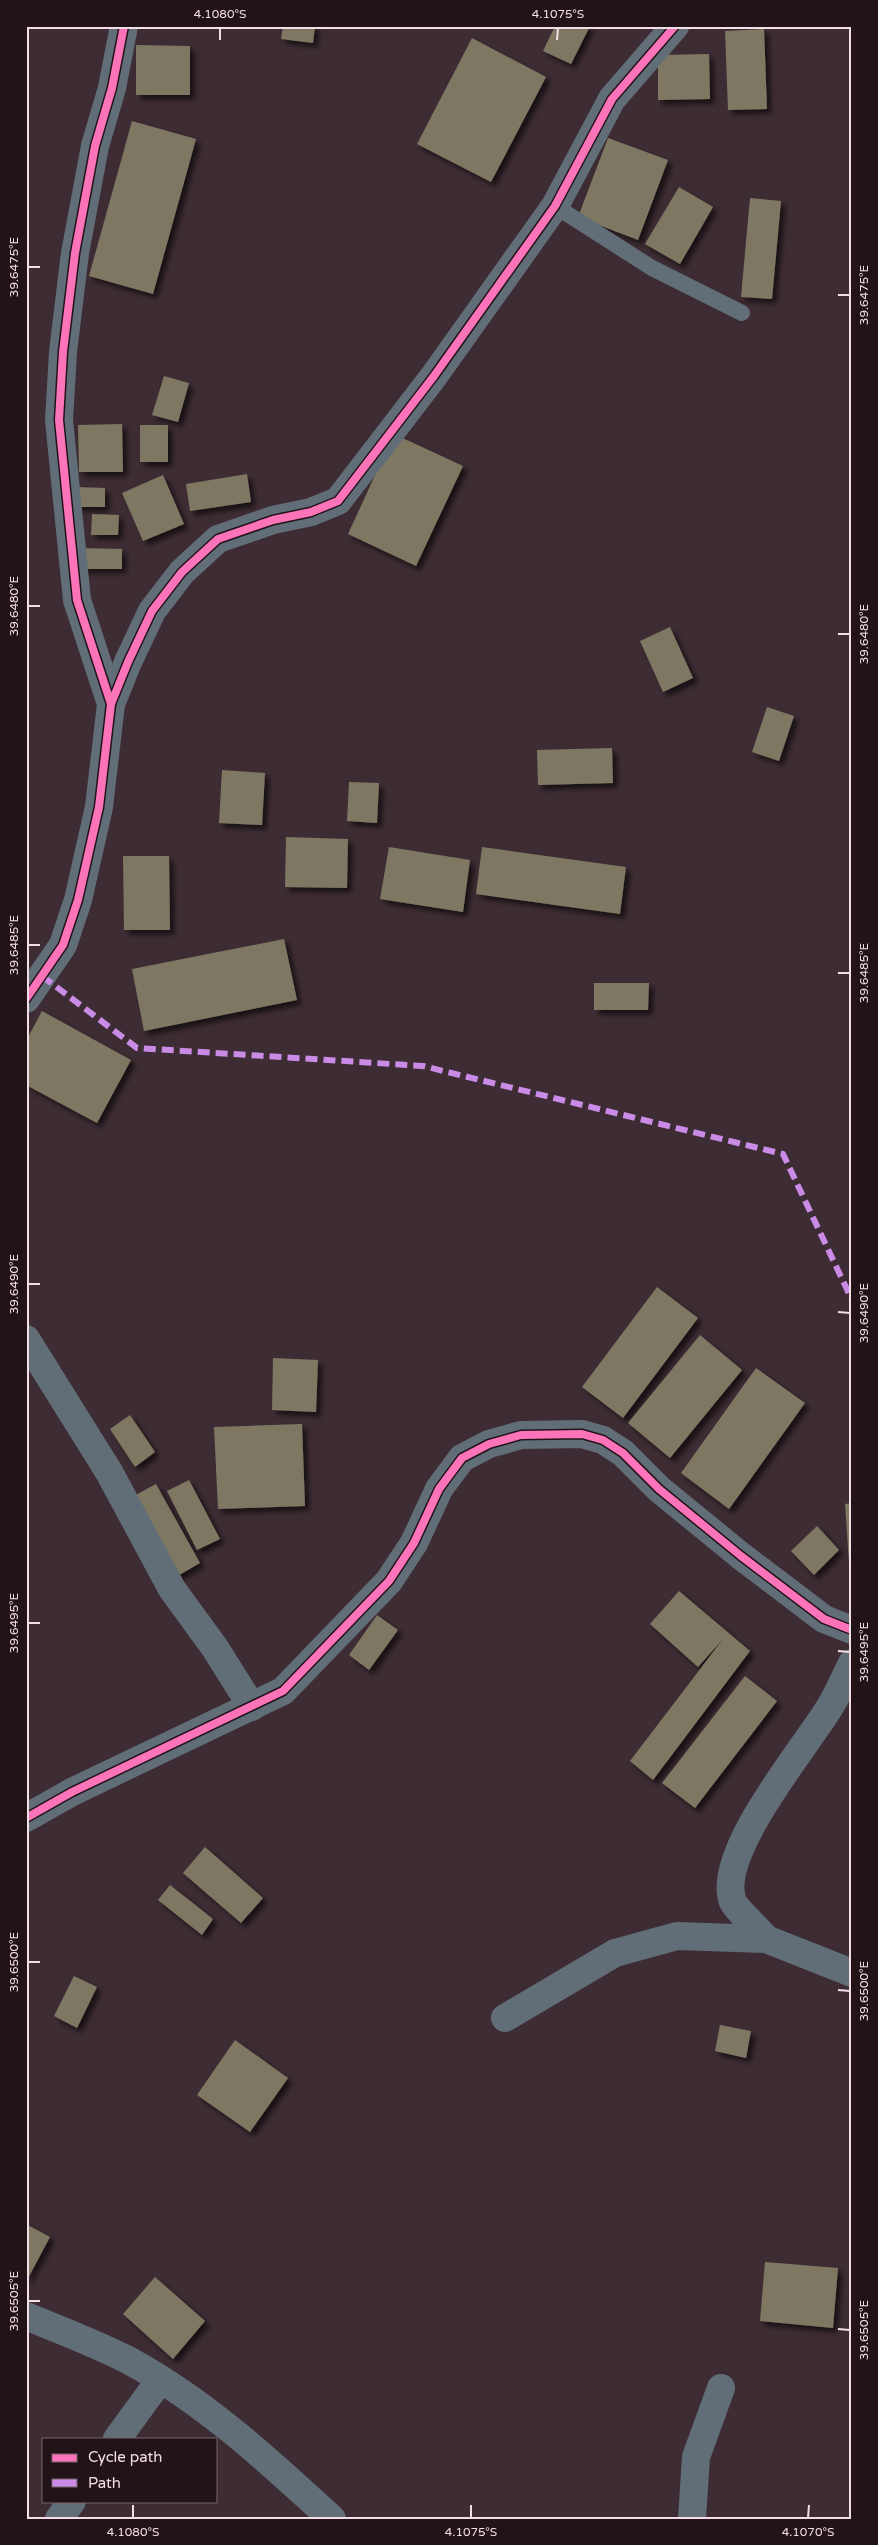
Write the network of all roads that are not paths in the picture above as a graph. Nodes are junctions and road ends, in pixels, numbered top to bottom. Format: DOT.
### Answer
graph roads {
  1 [pos="124,26"];
  2 [pos="675,26"];
  3 [pos="555,206"];
  4 [pos="742,313"];
  5 [pos="111,704"];
  6 [pos="26,999"];
  7 [pos="26,1338"];
  8 [pos="852,1630"];
  9 [pos="852,1663"];
  10 [pos="252,1707"];
  11 [pos="26,1818"];
  12 [pos="766,1939"];
  13 [pos="852,1973"];
  14 [pos="505,2018"];
  15 [pos="26,2316"];
  16 [pos="160,2380"];
  17 [pos="721,2388"];
  18 [pos="118,2438"];
  19 [pos="71,2502"];
  20 [pos="59,2519"];
  21 [pos="332,2519"];
  22 [pos="692,2519"];
  1 -- 5 [label="street"];
  2 -- 3 [label="street"];
  3 -- 4 [label="lane"];
  3 -- 5 [label="street"];
  5 -- 6 [label="street"];
  7 -- 10 [label="street"];
  8 -- 10 [label="street"];
  9 -- 12 [label="street"];
  10 -- 11 [label="street"];
  12 -- 13 [label="street"];
  12 -- 14 [label="street"];
  15 -- 16 [label="street"];
  16 -- 18 [label="street"];
  16 -- 21 [label="street"];
  17 -- 22 [label="street"];
  19 -- 20 [label="street"];
}
